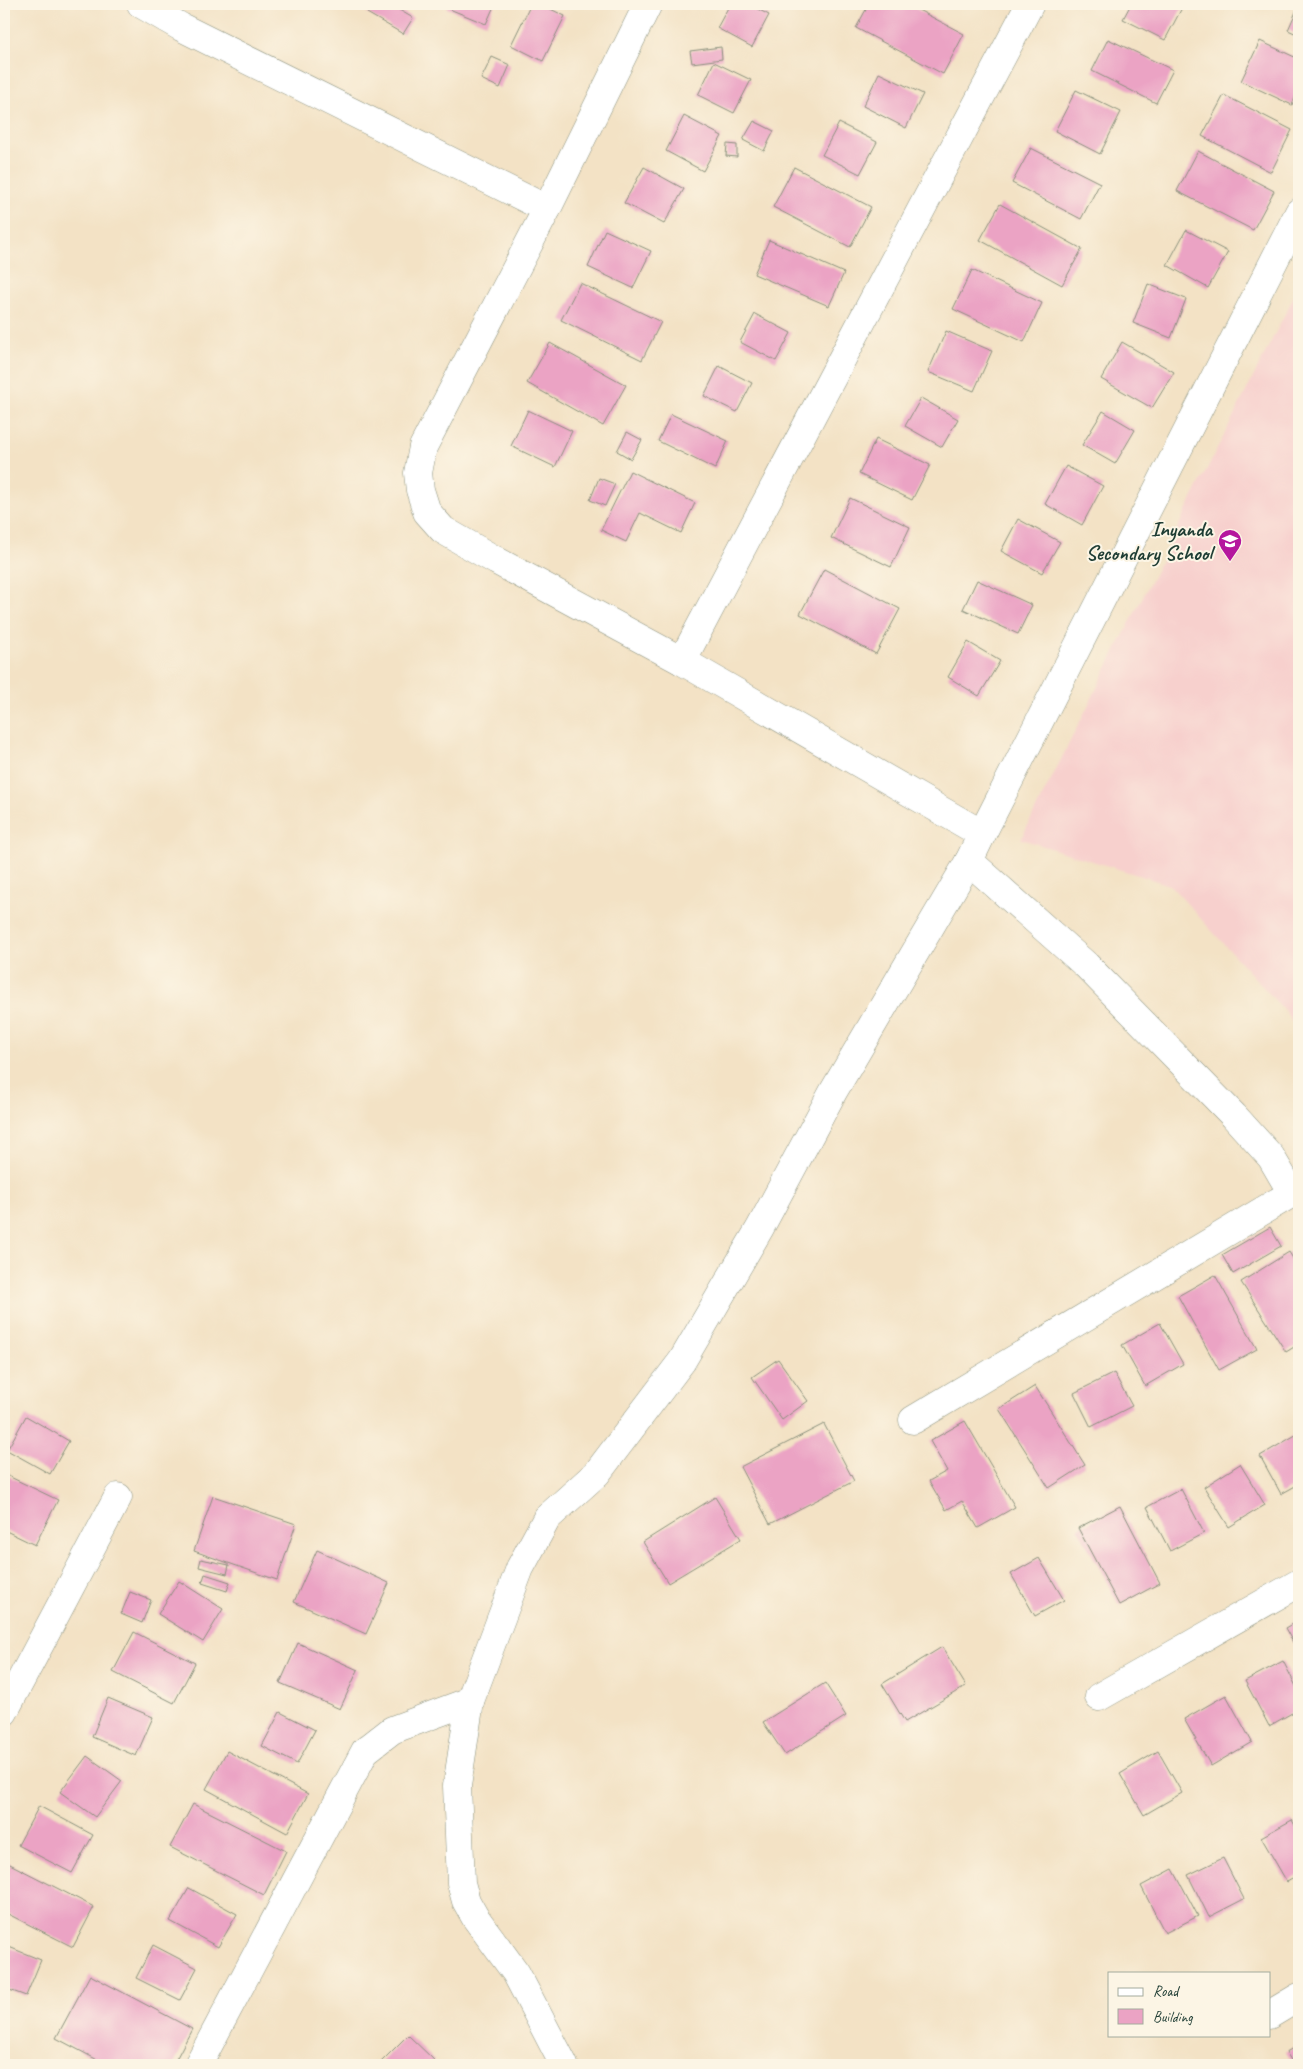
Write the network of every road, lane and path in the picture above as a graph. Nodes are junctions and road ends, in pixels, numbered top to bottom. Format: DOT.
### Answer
graph roads {
  1 [pos="141,4"];
  2 [pos="648,4"];
  3 [pos="1030,4"];
  4 [pos="547,209"];
  5 [pos="1299,212"];
  6 [pos="682,661"];
  7 [pos="982,834"];
  8 [pos="969,861"];
  9 [pos="1296,1191"];
  10 [pos="912,1420"];
  11 [pos="118,1497"];
  12 [pos="1299,1583"];
  13 [pos="1099,1697"];
  14 [pos="470,1701"];
  15 [pos="4,1712"];
  16 [pos="1299,1997"];
  17 [pos="1270,2014"];
  18 [pos="198,2065"];
  19 [pos="564,2065"];
  1 -- 4 [label="street"];
  2 -- 4 [label="street"];
  3 -- 6 [label="street"];
  4 -- 6 [label="street"];
  5 -- 7 [label="street"];
  6 -- 7 [label="street"];
  7 -- 8 [label="street"];
  8 -- 9 [label="street"];
  8 -- 14 [label="street"];
  9 -- 10 [label="street"];
  11 -- 15 [label="street"];
  12 -- 13 [label="street"];
  14 -- 18 [label="street"];
  14 -- 19 [label="street"];
  16 -- 17 [label="street"];
}
